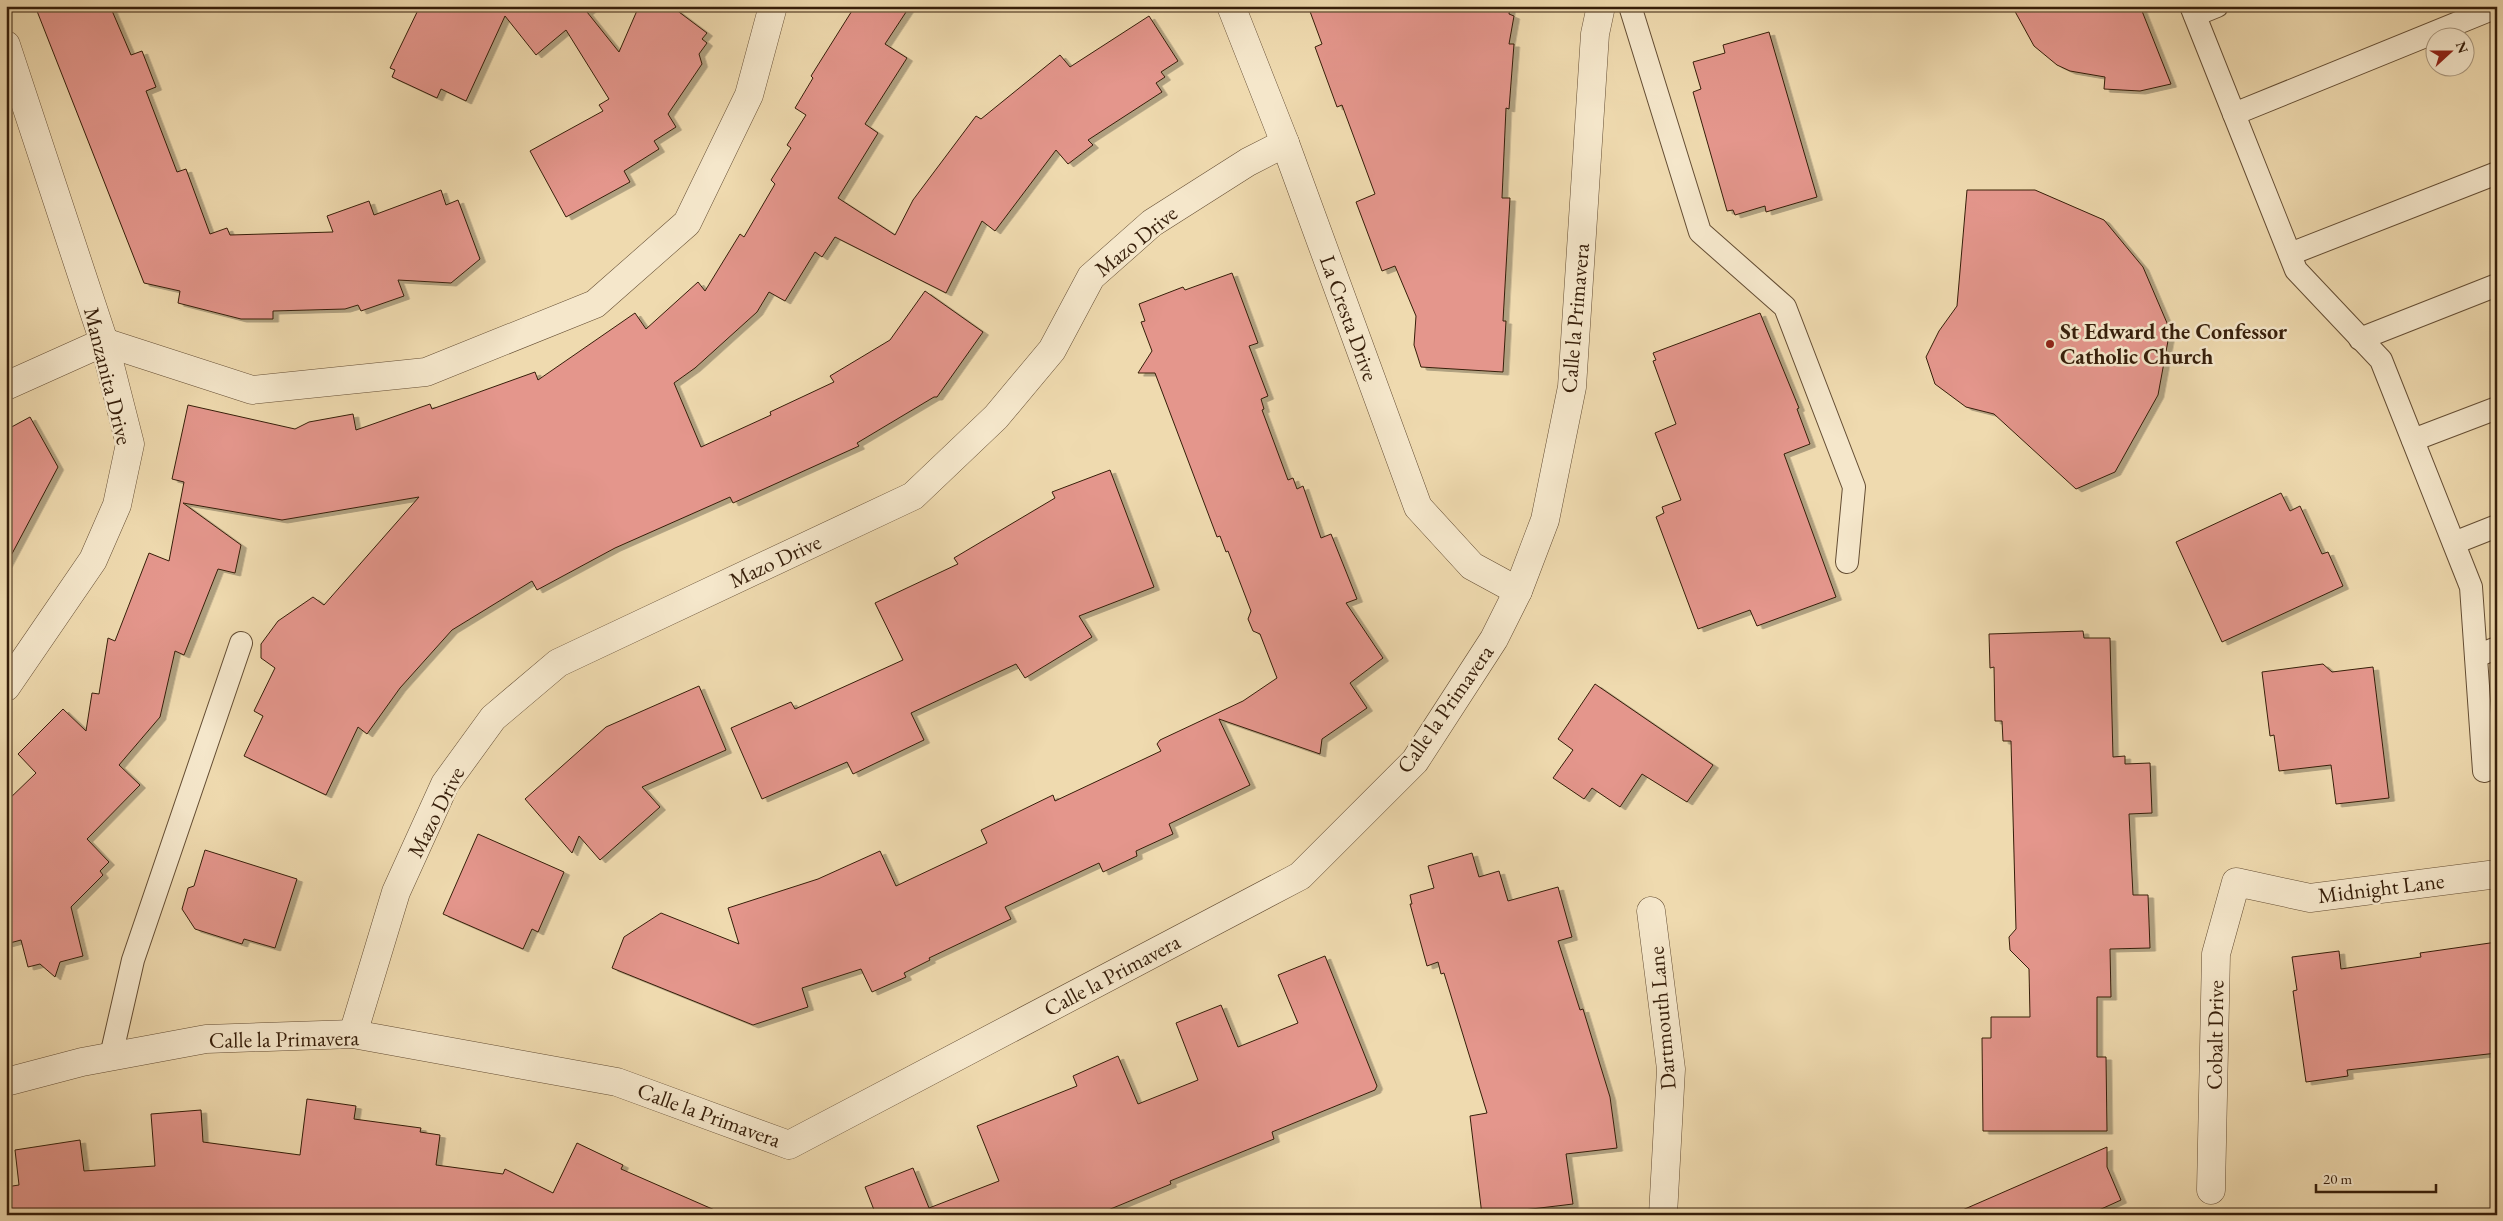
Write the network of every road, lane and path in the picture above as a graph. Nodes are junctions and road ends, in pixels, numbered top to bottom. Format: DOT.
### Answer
graph roads {
  1 [pos="773,6"];
  2 [pos="1231,6"];
  3 [pos="1601,6"];
  4 [pos="1630,6"];
  5 [pos="2216,6"];
  6 [pos="2497,7"];
  7 [pos="2193,11"];
  8 [pos="6,45"];
  9 [pos="2234,114"];
  10 [pos="1285,143"];
  11 [pos="2497,172"];
  12 [pos="2290,254"];
  13 [pos="2497,285"];
  14 [pos="2360,339"];
  15 [pos="104,342"];
  16 [pos="6,386"];
  17 [pos="2497,408"];
  18 [pos="2413,440"];
  19 [pos="2497,526"];
  20 [pos="2454,543"];
  21 [pos="1847,562"];
  22 [pos="1518,591"];
  23 [pos="241,643"];
  24 [pos="2497,648"];
  25 [pos="2476,656"];
  26 [pos="6,687"];
  27 [pos="2497,766"];
  28 [pos="2497,874"];
  29 [pos="2236,882"];
  30 [pos="1651,911"];
  31 [pos="353,1034"];
  32 [pos="111,1056"];
  33 [pos="6,1082"];
  34 [pos="2211,1190"];
  35 [pos="1663,1215"];
  1 -- 15 [label="street"];
  2 -- 10 [label="street, La Cresta Drive"];
  3 -- 22 [label="street, Calle la Primavera"];
  4 -- 21 [label="lane"];
  5 -- 7 [label="lane"];
  6 -- 9 [label="lane"];
  7 -- 9 [label="lane"];
  8 -- 15 [label="street, Manzanita Drive"];
  9 -- 12 [label="lane"];
  10 -- 22 [label="street, La Cresta Drive"];
  10 -- 31 [label="street, Mazo Drive"];
  11 -- 12 [label="lane"];
  12 -- 14 [label="lane"];
  13 -- 14 [label="lane"];
  14 -- 18 [label="lane"];
  15 -- 16 [label="street"];
  15 -- 26 [label="street, Manzanita Drive"];
  17 -- 18 [label="lane"];
  18 -- 20 [label="lane"];
  19 -- 20 [label="lane"];
  20 -- 25 [label="lane"];
  22 -- 31 [label="street, Calle la Primavera"];
  23 -- 32 [label="lane"];
  24 -- 25 [label="lane"];
  25 -- 27 [label="lane"];
  28 -- 29 [label="street, Midnight Lane"];
  29 -- 34 [label="street, Cobalt Drive"];
  30 -- 35 [label="street, Dartmouth Lane"];
  31 -- 32 [label="street, Calle la Primavera"];
  32 -- 33 [label="street, Calle la Primavera"];
}
